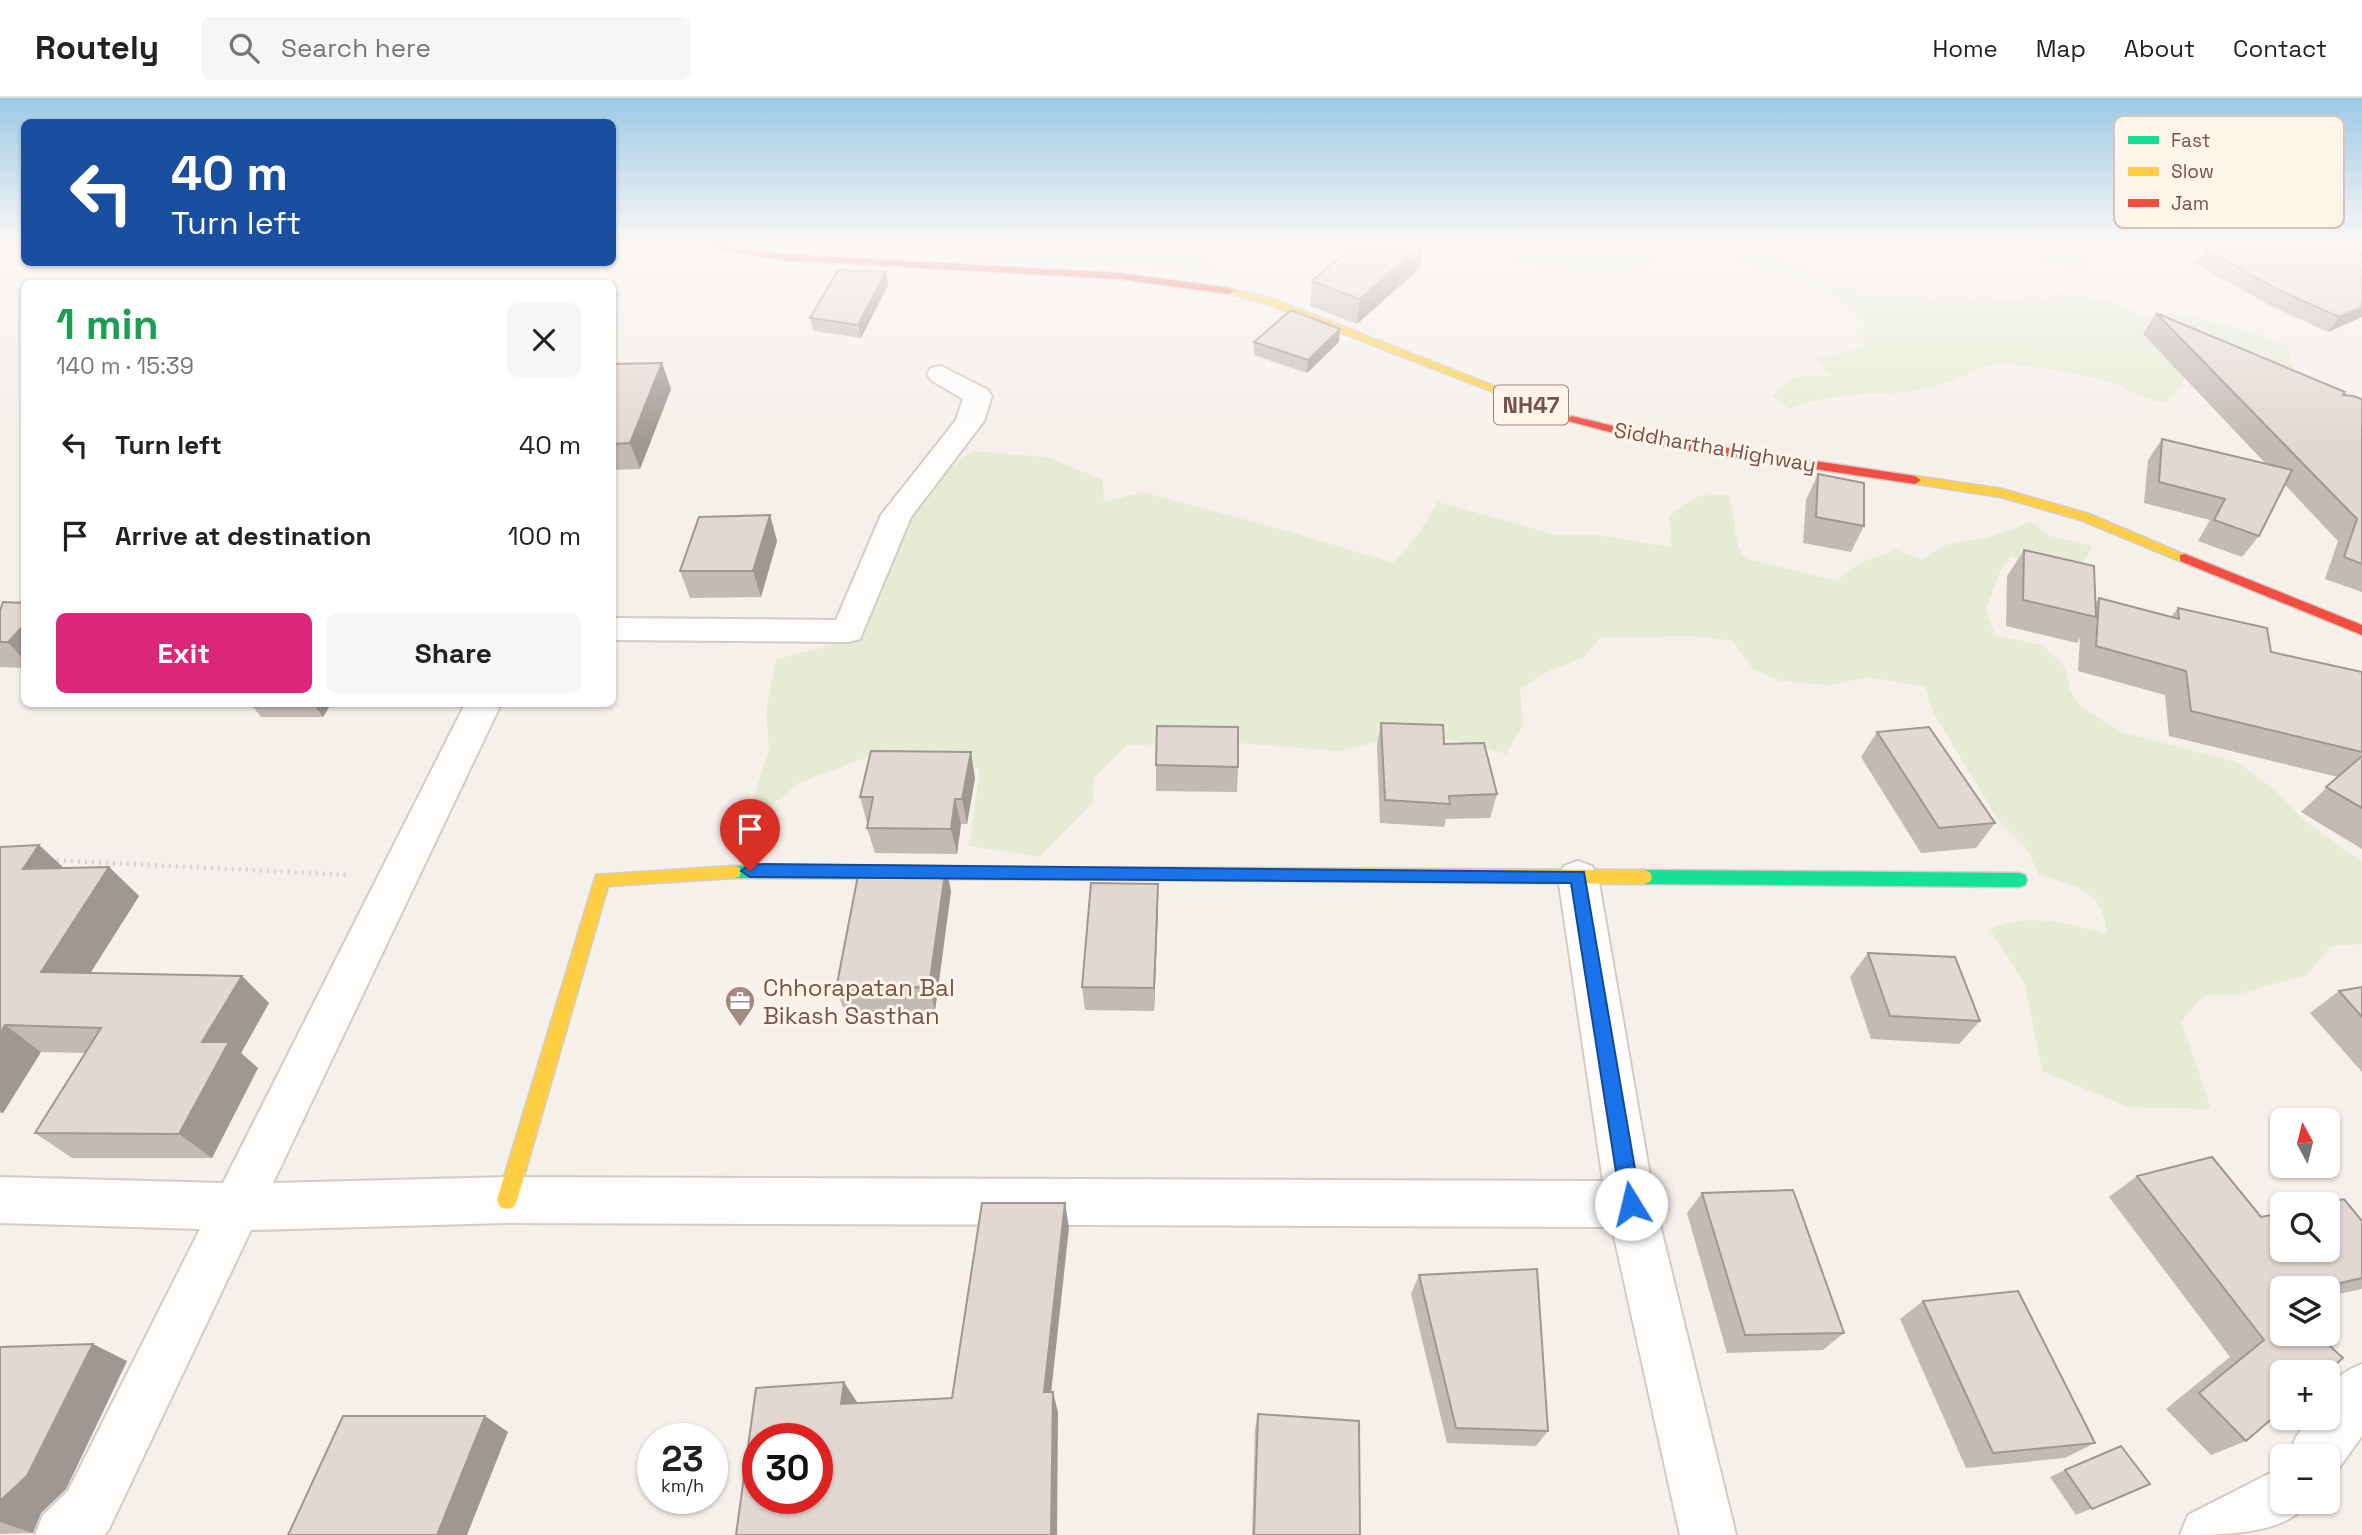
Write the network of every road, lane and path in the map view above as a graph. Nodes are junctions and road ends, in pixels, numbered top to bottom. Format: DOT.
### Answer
graph roads {
  1 [pos="1292,310"];
  2 [pos="941,374"];
  3 [pos="616,629"];
  4 [pos="2362,630"];
  5 [pos="482,707"];
  6 [pos="45,860"];
  7 [pos="1578,877"];
  8 [pos="398,878"];
  9 [pos="2020,880"];
  10 [pos="0,1200"];
  11 [pos="507,1200"];
  12 [pos="1631,1204"];
  13 [pos="239,1207"];
  14 [pos="2362,1390"];
  15 [pos="2324,1444"];
  16 [pos="2270,1501"];
  17 [pos="63,1535"];
  18 [pos="1708,1535"];
  19 [pos="2208,1535"];
  1 -- 4 [label="main road, Siddhartha Highway / NH47"];
  2 -- 3 [label="street"];
  5 -- 8 [label="street"];
  6 -- 8 [label="path"];
  7 -- 9 [label="main road"];
  7 -- 11 [label="main road"];
  7 -- 12 [label="street"];
  8 -- 13 [label="street"];
  10 -- 13 [label="street"];
  11 -- 12 [label="street"];
  11 -- 13 [label="street"];
  12 -- 18 [label="street"];
  13 -- 17 [label="street"];
  14 -- 15 [label="street"];
  16 -- 19 [label="street"];
}
